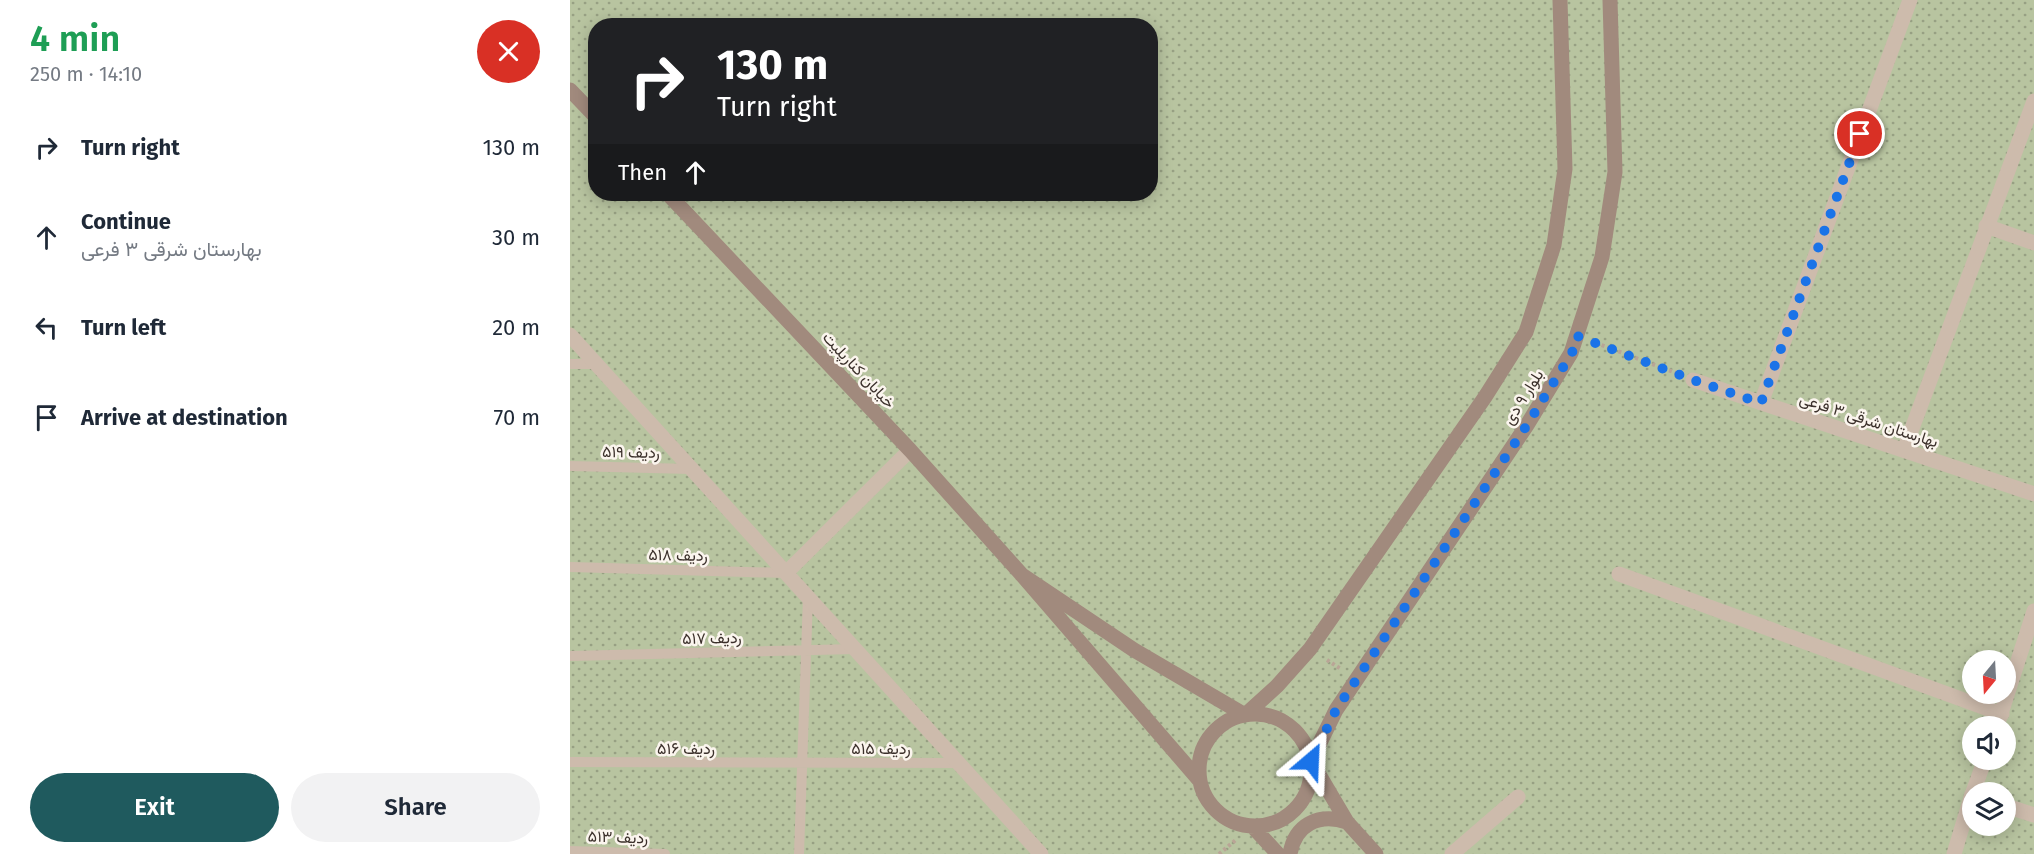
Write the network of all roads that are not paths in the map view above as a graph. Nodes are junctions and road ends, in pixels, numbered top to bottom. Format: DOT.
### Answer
graph roads {
  1 [pos="1560,0"];
  2 [pos="1610,0"];
  3 [pos="1910,0"];
  4 [pos="570,90"];
  5 [pos="2034,101"];
  6 [pos="588,109"];
  7 [pos="675,201"];
  8 [pos="1986,226"];
  9 [pos="2034,243"];
  10 [pos="570,335"];
  11 [pos="570,363"];
  12 [pos="597,364"];
  13 [pos="1693,380"];
  14 [pos="1761,403"];
  15 [pos="910,450"];
  16 [pos="1904,450"];
  17 [pos="570,466"];
  18 [pos="691,469"];
  19 [pos="2034,494"];
  20 [pos="570,567"];
  21 [pos="786,573"];
  22 [pos="1619,574"];
  23 [pos="1022,575"];
  24 [pos="808,597"];
  25 [pos="2034,611"];
  26 [pos="855,649"];
  27 [pos="806,650"];
  28 [pos="2027,654"];
  29 [pos="570,656"];
  30 [pos="1245,715"];
  31 [pos="1989,716"];
  32 [pos="2001,716"];
  33 [pos="1311,761"];
  34 [pos="570,762"];
  35 [pos="802,763"];
  36 [pos="959,763"];
  37 [pos="1200,781"];
  38 [pos="1518,797"];
  39 [pos="2016,809"];
  40 [pos="2034,815"];
  41 [pos="1347,822"];
  42 [pos="1253,827"];
  43 [pos="1962,829"];
  44 [pos="570,850"];
  45 [pos="665,854"];
  46 [pos="799,854"];
  47 [pos="1041,854"];
  48 [pos="1278,854"];
  49 [pos="1290,854"];
  50 [pos="1376,854"];
  51 [pos="1452,854"];
  52 [pos="1954,854"];
  1 -- 30 [label="main road, بلوار ۹ دی"];
  2 -- 33 [label="main road, بلوار ۹ دی"];
  3 -- 14 [label="street"];
  4 -- 6 [label="main road"];
  5 -- 8 [label="street"];
  7 -- 15 [label="main road, خیابان کنارپلیت"];
  8 -- 9 [label="street"];
  8 -- 16 [label="street"];
  10 -- 12 [label="street"];
  11 -- 12 [label="lane"];
  12 -- 18 [label="street"];
  13 -- 14 [label="street, بهارستان شرقی ۳ فرعی"];
  14 -- 16 [label="street, بهارستان شرقی ۳ فرعی"];
  15 -- 21 [label="street"];
  15 -- 23 [label="main road, خیابان کنارپلیت"];
  16 -- 19 [label="street, بهارستان شرقی ۳ فرعی"];
  17 -- 18 [label="lane, ردیف ۵۱۹"];
  18 -- 21 [label="street"];
  20 -- 21 [label="lane, ردیف ۵۱۸"];
  21 -- 24 [label="street"];
  22 -- 31 [label="street"];
  23 -- 30 [label="main road, خیابان کنارپلیت"];
  23 -- 37 [label="main road, خیابان کنارپلیت"];
  24 -- 26 [label="street"];
  24 -- 27 [label="lane"];
  25 -- 28 [label="street"];
  26 -- 27 [label="lane, ردیف ۵۱۷"];
  26 -- 36 [label="street"];
  27 -- 29 [label="lane, ردیف ۵۱۷"];
  27 -- 35 [label="lane"];
  28 -- 32 [label="street"];
  30 -- 33 [label="main road"];
  30 -- 37 [label="main road"];
  33 -- 41 [label="main road"];
  33 -- 42 [label="main road"];
  34 -- 35 [label="lane, ردیف ۵۱۶"];
  35 -- 36 [label="lane, ردیف ۵۱۵"];
  35 -- 46 [label="lane"];
  36 -- 47 [label="street"];
  37 -- 42 [label="main road"];
  38 -- 51 [label="street"];
  39 -- 40 [label="street"];
  41 -- 49 [label="main road"];
  41 -- 50 [label="main road"];
  42 -- 48 [label="main road"];
  43 -- 52 [label="street"];
  44 -- 45 [label="lane, ردیف ۵۱۳"];
}
